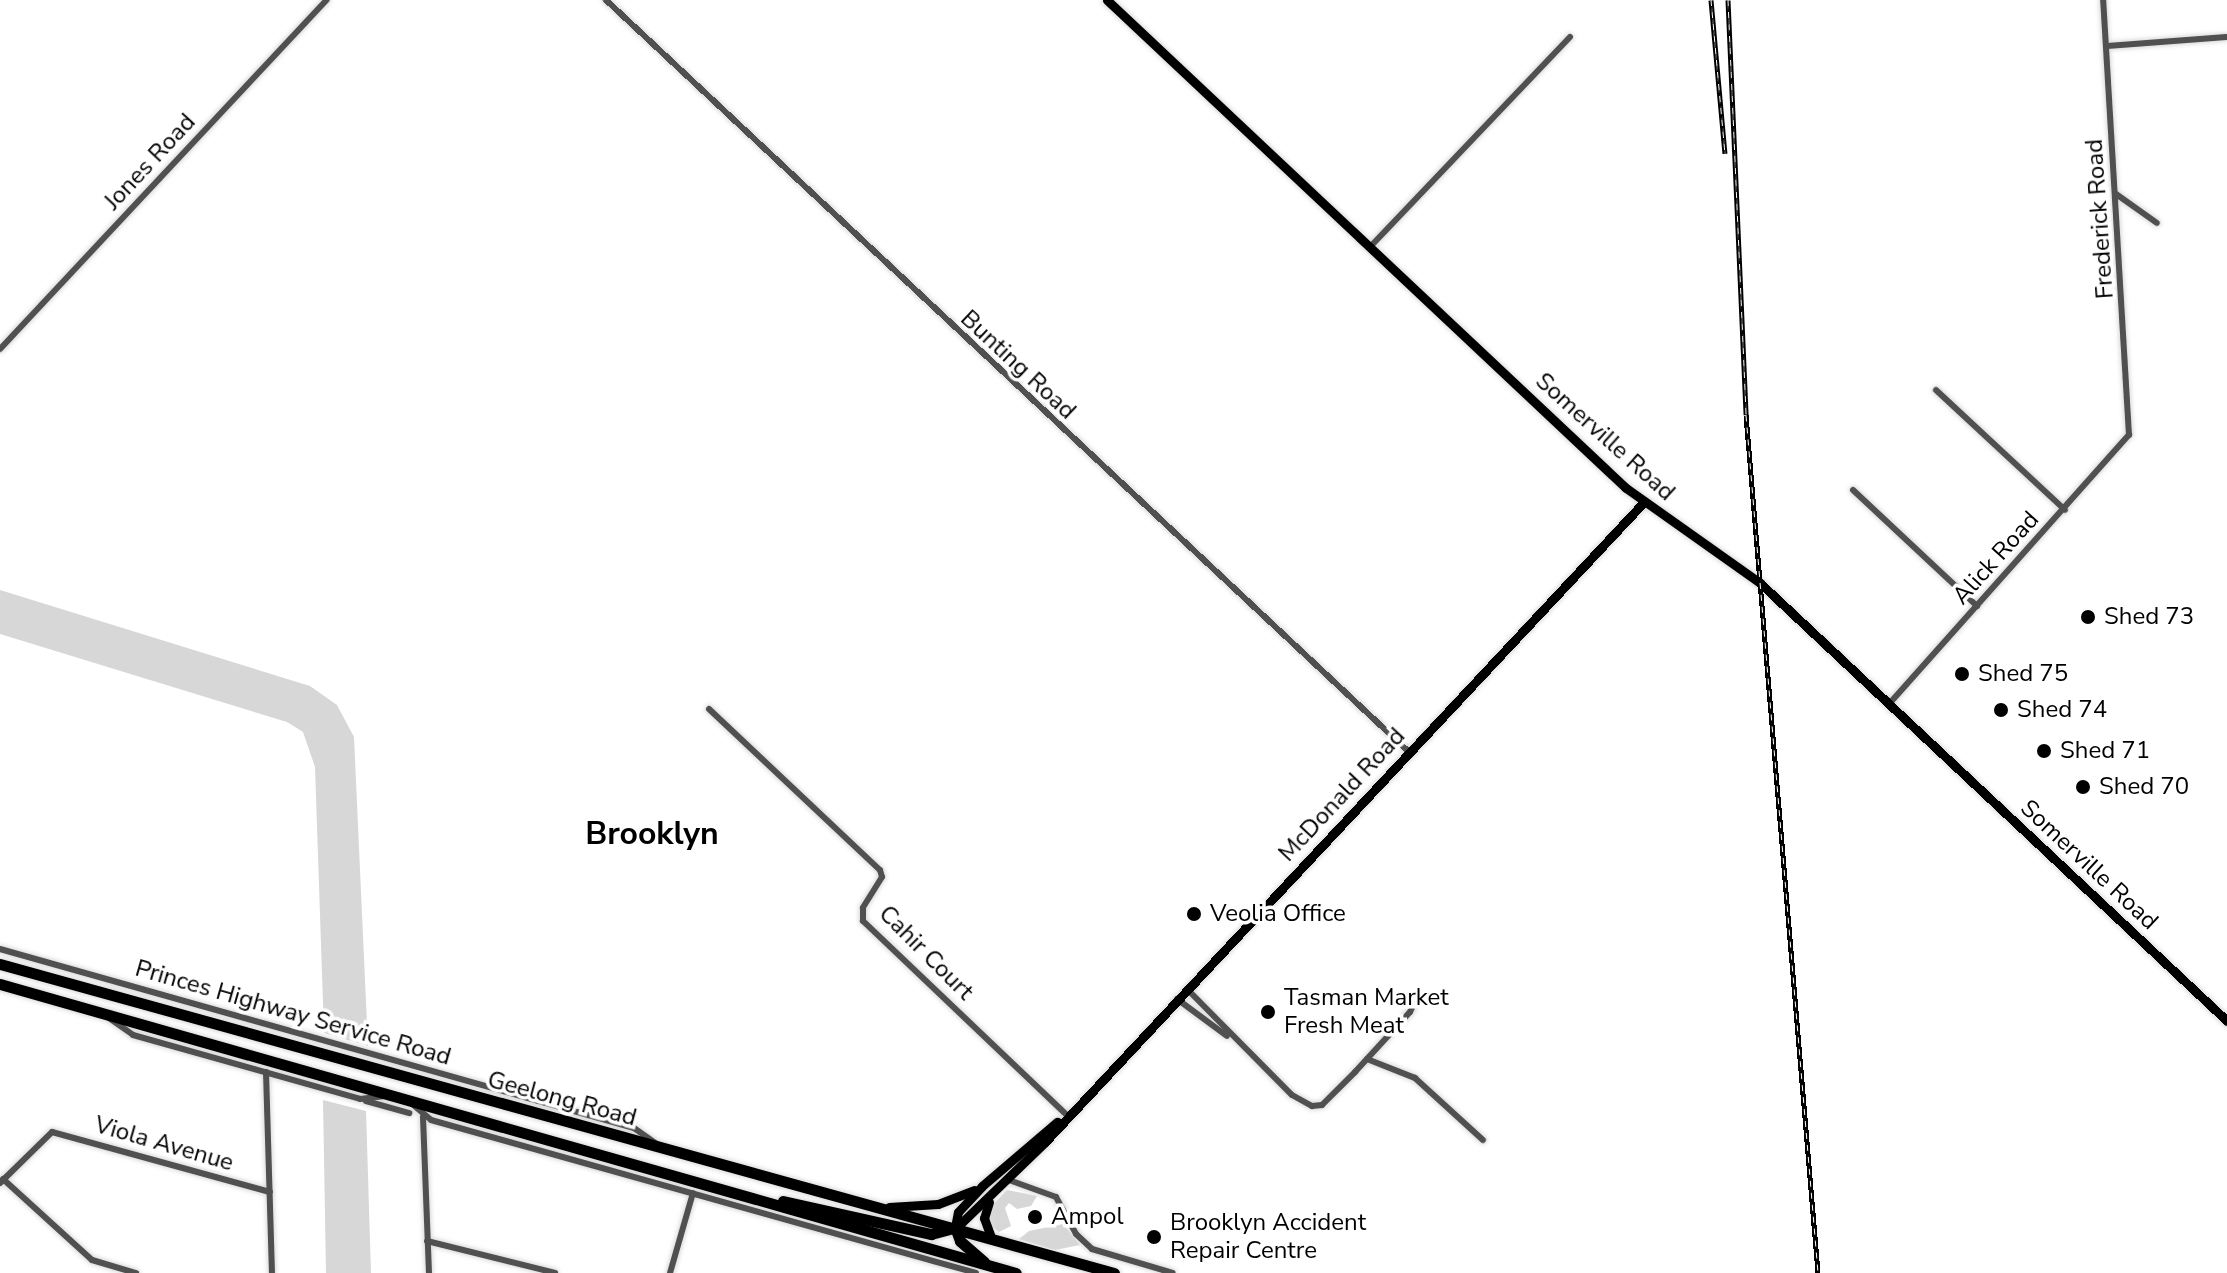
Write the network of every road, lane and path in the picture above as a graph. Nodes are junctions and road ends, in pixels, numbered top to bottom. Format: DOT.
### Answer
graph roads {
  1 [pos="327,0"];
  2 [pos="606,0"];
  3 [pos="1107,0"];
  4 [pos="2103,0"];
  5 [pos="1570,37"];
  6 [pos="2227,37"];
  7 [pos="2107,46"];
  8 [pos="2116,194"];
  9 [pos="2157,223"];
  10 [pos="1370,247"];
  11 [pos="0,349"];
  12 [pos="1936,390"];
  13 [pos="2129,435"];
  14 [pos="1853,490"];
  15 [pos="1643,503"];
  16 [pos="2065,510"];
  17 [pos="1977,606"];
  18 [pos="1889,704"];
  19 [pos="709,709"];
  20 [pos="1410,753"];
  21 [pos="0,949"];
  22 [pos="0,964"];
  23 [pos="0,984"];
  24 [pos="1187,989"];
  25 [pos="1418,994"];
  26 [pos="1177,999"];
  27 [pos="98,1009"];
  28 [pos="2227,1021"];
  29 [pos="1234,1040"];
  30 [pos="1367,1059"];
  31 [pos="266,1072"];
  32 [pos="400,1095"];
  33 [pos="360,1099"];
  34 [pos="409,1113"];
  35 [pos="1068,1114"];
  36 [pos="423,1117"];
  37 [pos="1483,1140"];
  38 [pos="583,1148"];
  39 [pos="663,1150"];
  40 [pos="556,1154"];
  41 [pos="692,1158"];
  42 [pos="999,1170"];
  43 [pos="688,1177"];
  44 [pos="1009,1180"];
  45 [pos="2,1181"];
  46 [pos="982,1186"];
  47 [pos="270,1192"];
  48 [pos="693,1193"];
  49 [pos="990,1198"];
  50 [pos="771,1202"];
  51 [pos="889,1207"];
  52 [pos="956,1228"];
  53 [pos="991,1237"];
  54 [pos="427,1241"];
  55 [pos="988,1265"];
  56 [pos="957,1270"];
  57 [pos="136,1273"];
  58 [pos="272,1273"];
  59 [pos="429,1273"];
  60 [pos="555,1273"];
  61 [pos="670,1273"];
  62 [pos="976,1273"];
  63 [pos="1016,1273"];
  64 [pos="1114,1273"];
  65 [pos="1173,1273"];
  1 -- 11 [label="street, Jones Road"];
  2 -- 20 [label="street, Bunting Road"];
  3 -- 10 [label="main road, Somerville Road"];
  4 -- 7 [label="street, Frederick Road"];
  5 -- 10 [label="street"];
  6 -- 7 [label="street"];
  7 -- 8 [label="street, Frederick Road"];
  8 -- 9 [label="street"];
  8 -- 13 [label="street, Frederick Road"];
  10 -- 15 [label="main road, Somerville Road"];
  12 -- 16 [label="street"];
  13 -- 16 [label="street, Alick Road"];
  14 -- 17 [label="street"];
  15 -- 18 [label="main road, Somerville Road"];
  15 -- 20 [label="main road, McDonald Road"];
  16 -- 17 [label="street, Alick Road"];
  17 -- 18 [label="street, Alick Road"];
  18 -- 28 [label="main road, Somerville Road"];
  19 -- 35 [label="street, Cahir Court"];
  20 -- 24 [label="main road, McDonald Road"];
  21 -- 39 [label="street, Princes Highway Service Road"];
  22 -- 39 [label="highway, Geelong Road"];
  23 -- 27 [label="highway, Geelong Road"];
  24 -- 26 [label="main road, McDonald Road"];
  24 -- 29 [label="street"];
  25 -- 30 [label="street"];
  26 -- 29 [label="street"];
  26 -- 35 [label="main road, McDonald Road"];
  27 -- 31 [label="street, Princes Highway Service Road"];
  27 -- 32 [label="highway, Geelong Road"];
  29 -- 30 [label="street"];
  30 -- 37 [label="street"];
  31 -- 33 [label="street, Princes Highway Service Road"];
  31 -- 47 [label="street"];
  32 -- 33 [label="street, Princes Highway Service Road"];
  32 -- 36 [label="street, Princes Highway Service Road"];
  32 -- 38 [label="highway, Geelong Road"];
  33 -- 34 [label="street, Princes Highway Service Road"];
  35 -- 42 [label="main road, McDonald Road"];
  35 -- 44 [label="main road, McDonald Road"];
  36 -- 40 [label="street, Princes Highway Service Road"];
  36 -- 54 [label="street"];
  38 -- 40 [label="street"];
  38 -- 43 [label="highway, Geelong Road"];
  39 -- 41 [label="highway, Geelong Road"];
  40 -- 48 [label="street, Princes Highway Service Road"];
  41 -- 43 [label="highway"];
  41 -- 51 [label="highway, Geelong Road"];
  42 -- 44 [label="main road"];
  42 -- 46 [label="main road, McDonald Road"];
  43 -- 50 [label="highway, Geelong Road"];
  44 -- 49 [label="main road, McDonald Road"];
  44 -- 65 [label="street"];
  45 -- 47 [label="street, Viola Avenue"];
  45 -- 57 [label="street"];
  46 -- 51 [label="main road"];
  46 -- 52 [label="main road, McDonald Road"];
  47 -- 58 [label="street"];
  48 -- 56 [label="street, Princes Highway Service Road"];
  48 -- 61 [label="street"];
  49 -- 52 [label="main road, McDonald Road"];
  49 -- 53 [label="main road"];
  50 -- 52 [label="highway"];
  50 -- 55 [label="highway, Geelong Road"];
  51 -- 52 [label="highway, Geelong Road"];
  52 -- 53 [label="highway, Geelong Road"];
  52 -- 55 [label="highway"];
  53 -- 64 [label="highway, Geelong Road"];
  54 -- 59 [label="street"];
  54 -- 60 [label="street"];
  55 -- 63 [label="highway, Geelong Road"];
  56 -- 62 [label="street, Princes Highway Service Road"];
}
